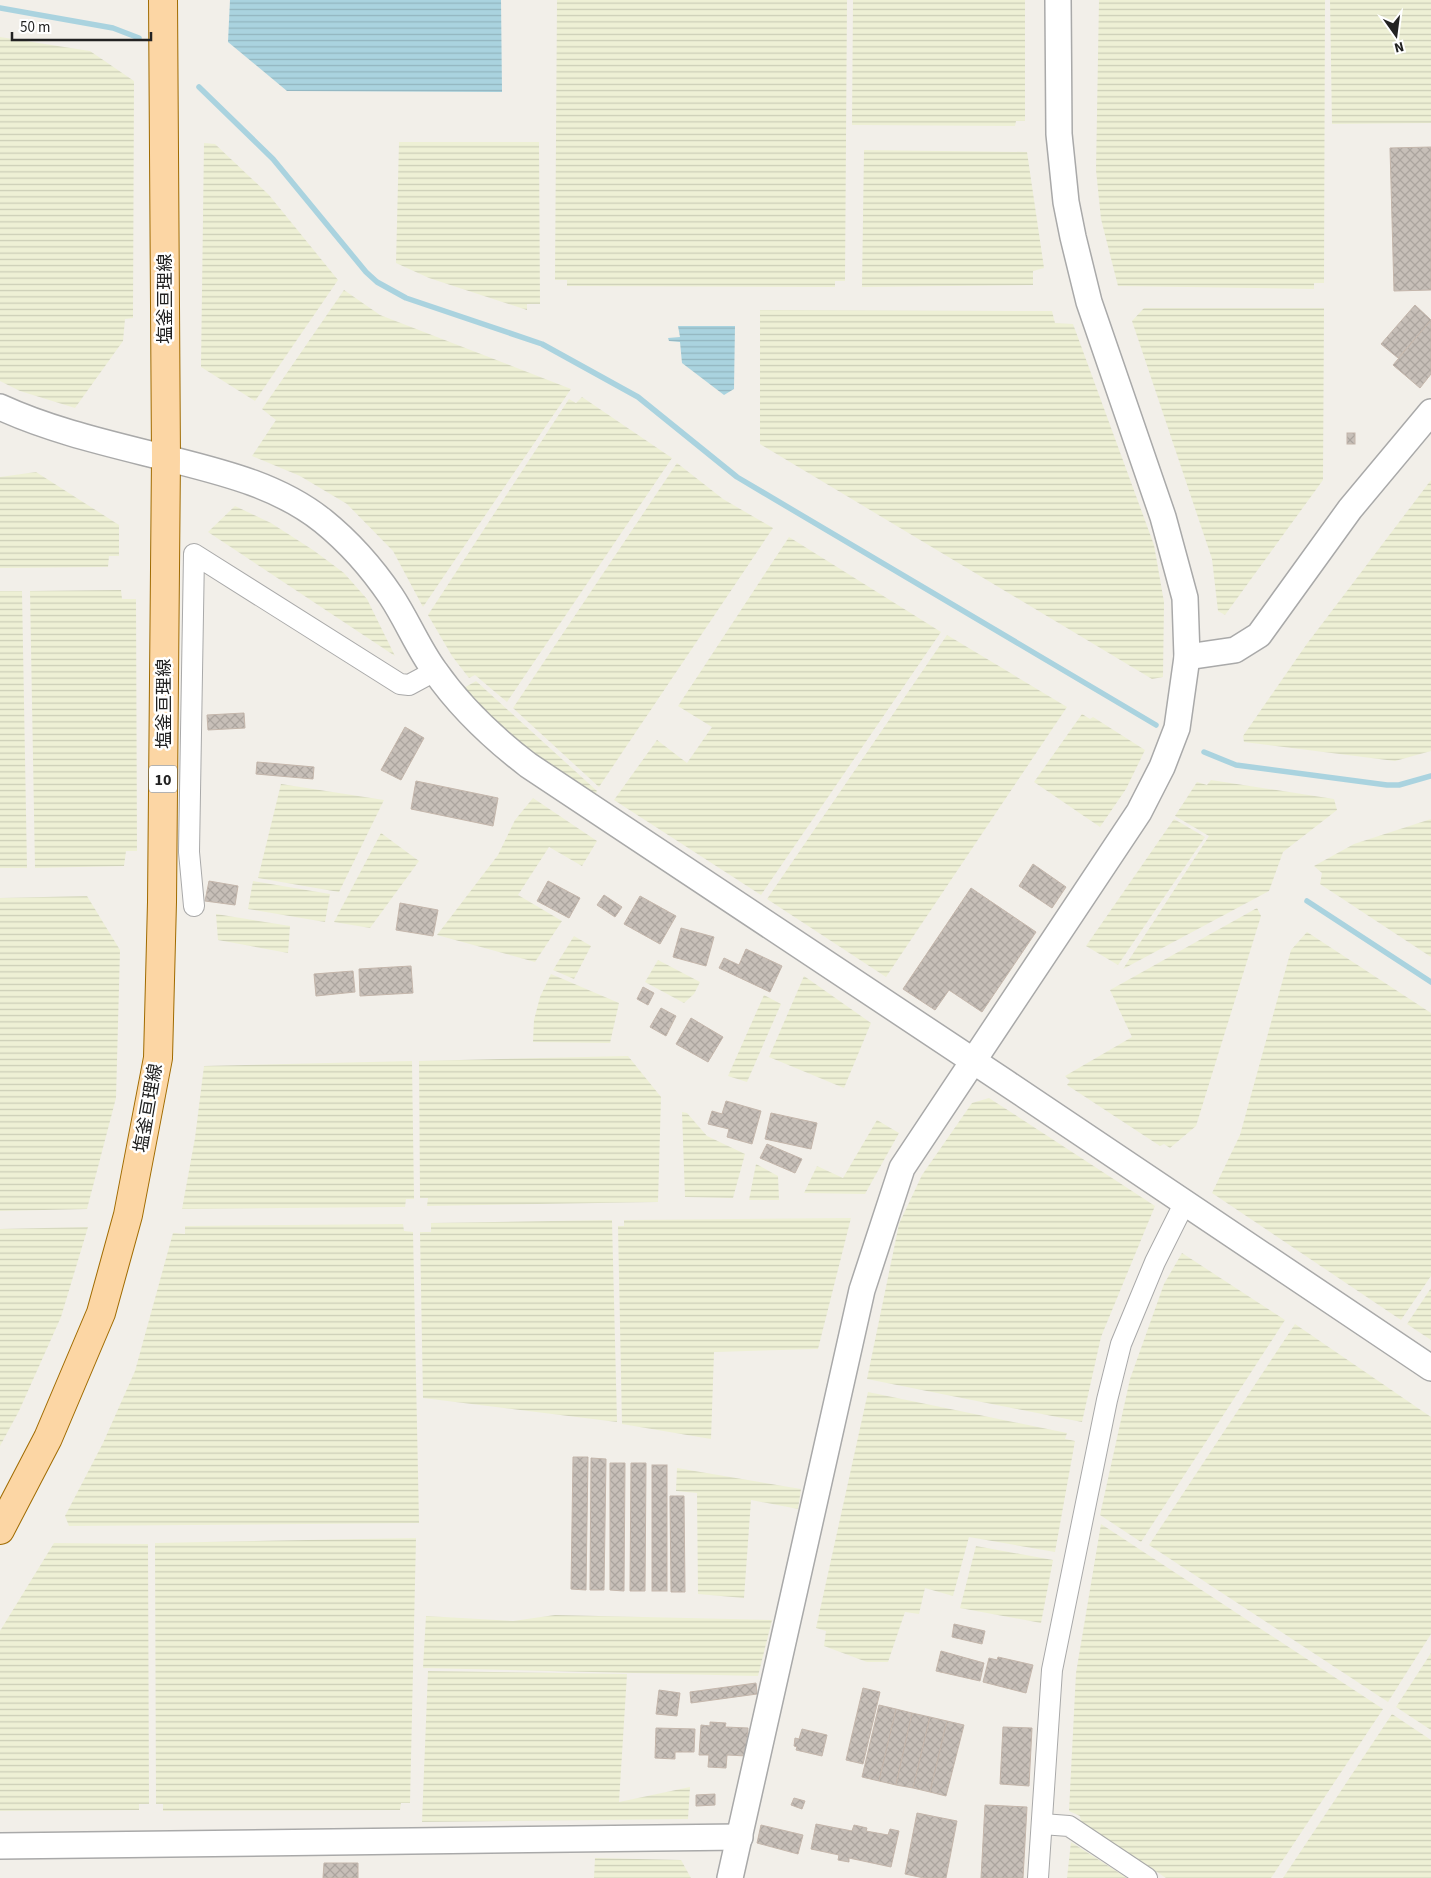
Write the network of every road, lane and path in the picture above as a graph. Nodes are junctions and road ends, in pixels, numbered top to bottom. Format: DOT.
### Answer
graph roads {
  1 [pos="163,0"];
  2 [pos="1058,0"];
  3 [pos="0,407"];
  4 [pos="1431,412"];
  5 [pos="166,458"];
  6 [pos="1187,656"];
  7 [pos="434,671"];
  8 [pos="194,906"];
  9 [pos="974,1061"];
  10 [pos="1185,1202"];
  11 [pos="1431,1368"];
  12 [pos="0,1530"];
  13 [pos="1042,1824"];
  14 [pos="740,1837"];
  15 [pos="0,1846"];
  16 [pos="730,1878"];
  17 [pos="1038,1878"];
  18 [pos="1147,1878"];
  1 -- 5 [label="main road, 塩釜亘理線 / 10"];
  2 -- 6 [label="street"];
  3 -- 5 [label="street"];
  4 -- 6 [label="street"];
  5 -- 7 [label="street"];
  5 -- 12 [label="main road, 塩釜亘理線 / 10"];
  6 -- 9 [label="street"];
  7 -- 8 [label="street"];
  7 -- 9 [label="street"];
  9 -- 10 [label="street"];
  9 -- 14 [label="street"];
  10 -- 11 [label="street"];
  10 -- 13 [label="street"];
  13 -- 17 [label="street"];
  13 -- 18 [label="street"];
  14 -- 15 [label="street"];
  14 -- 16 [label="street"];
}
